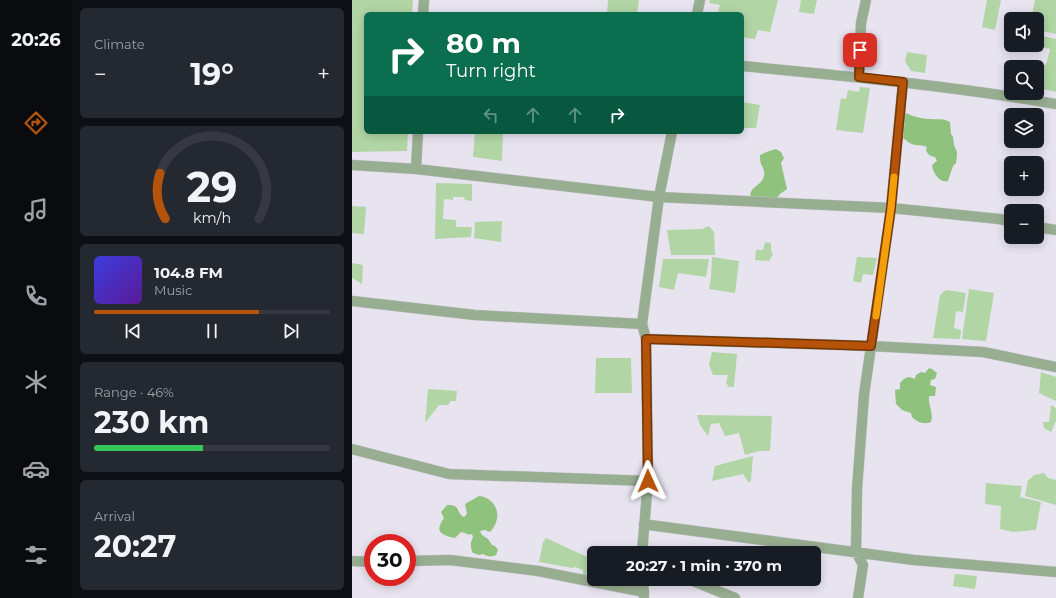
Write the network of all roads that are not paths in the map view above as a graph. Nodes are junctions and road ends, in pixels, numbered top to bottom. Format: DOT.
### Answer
graph roads {
  1 [pos="424,0"];
  2 [pos="700,0"];
  3 [pos="866,0"];
  4 [pos="423,12"];
  5 [pos="697,12"];
  6 [pos="744,66"];
  7 [pos="859,77"];
  8 [pos="903,82"];
  9 [pos="1056,104"];
  10 [pos="418,134"];
  11 [pos="672,134"];
  12 [pos="352,165"];
  13 [pos="416,168"];
  14 [pos="659,197"];
  15 [pos="891,208"];
  16 [pos="1004,220"];
  17 [pos="1044,228"];
  18 [pos="1056,230"];
  19 [pos="352,301"];
  20 [pos="642,324"];
  21 [pos="646,339"];
  22 [pos="871,346"];
  23 [pos="1056,367"];
  24 [pos="352,449"];
  25 [pos="648,481"];
  26 [pos="644,524"];
  27 [pos="642,546"];
  28 [pos="856,552"];
  29 [pos="352,561"];
  30 [pos="364,562"];
  31 [pos="416,562"];
  32 [pos="1056,572"];
  33 [pos="705,586"];
  34 [pos="644,595"];
  35 [pos="735,598"];
  36 [pos="858,598"];
  1 -- 4 [label="street"];
  2 -- 5 [label="street"];
  3 -- 7 [label="street"];
  6 -- 7 [label="street"];
  7 -- 8 [label="street"];
  8 -- 9 [label="street"];
  8 -- 15 [label="street"];
  10 -- 13 [label="street"];
  11 -- 14 [label="street"];
  12 -- 13 [label="street"];
  13 -- 14 [label="street"];
  14 -- 15 [label="street"];
  14 -- 20 [label="street"];
  15 -- 16 [label="street"];
  15 -- 22 [label="street"];
  17 -- 18 [label="street"];
  19 -- 20 [label="street"];
  20 -- 21 [label="street"];
  21 -- 22 [label="street"];
  21 -- 25 [label="street"];
  22 -- 23 [label="street"];
  22 -- 28 [label="street"];
  24 -- 25 [label="street"];
  25 -- 26 [label="street"];
  26 -- 27 [label="street"];
  26 -- 28 [label="street"];
  28 -- 32 [label="street"];
  28 -- 36 [label="street"];
  29 -- 30 [label="street"];
  31 -- 34 [label="street"];
  33 -- 35 [label="street"];
}
